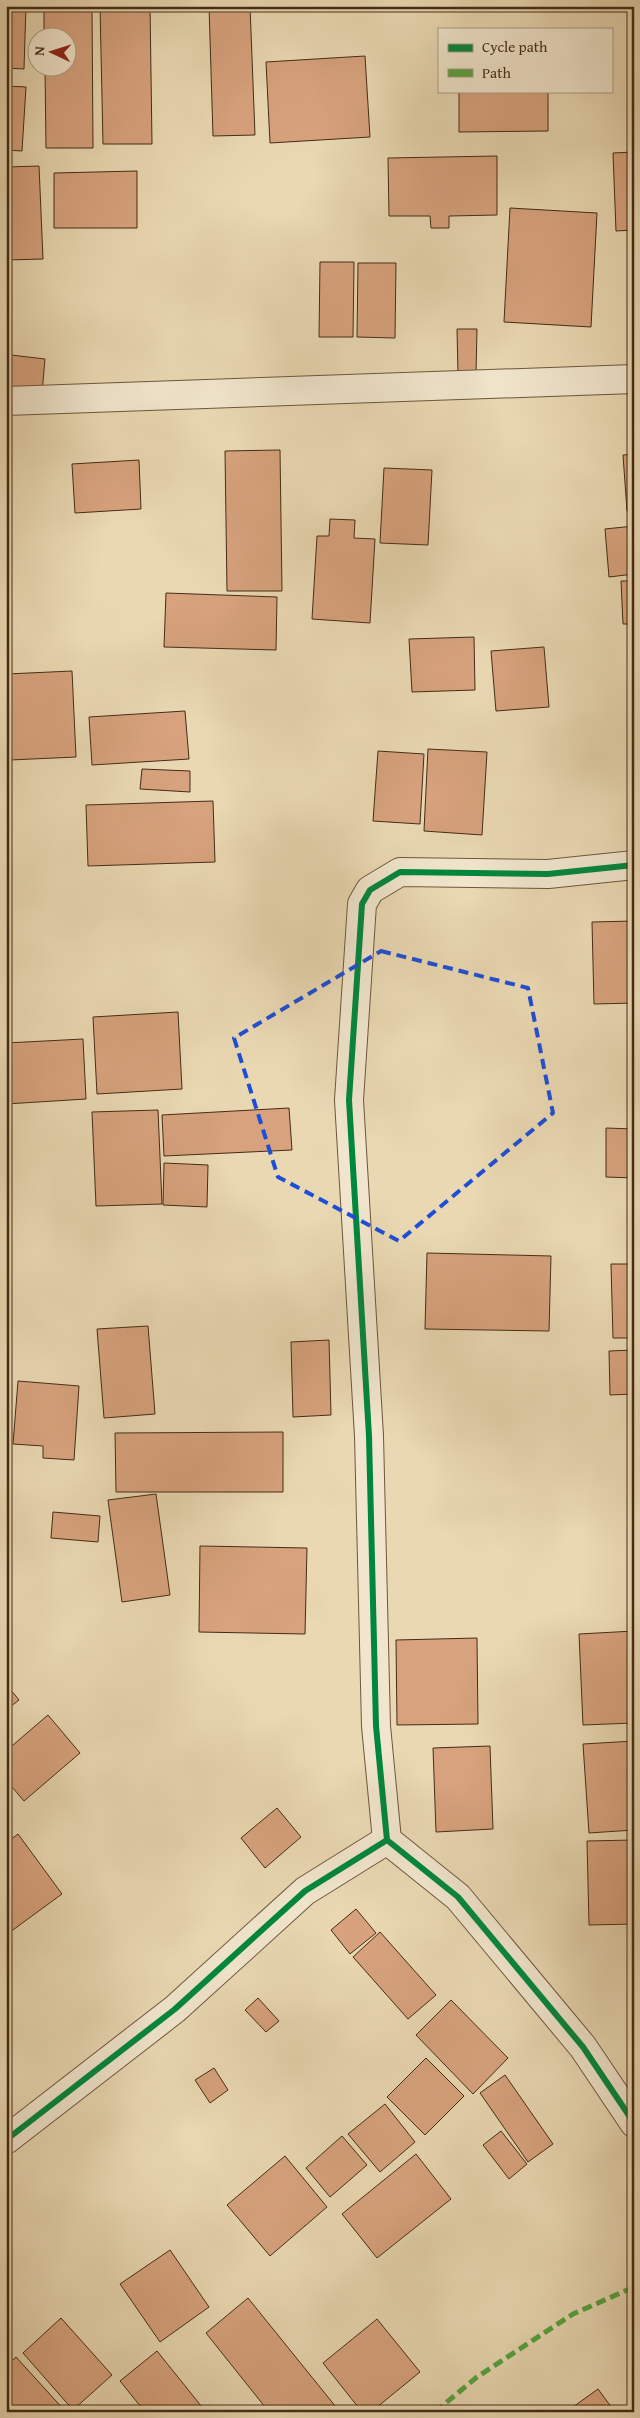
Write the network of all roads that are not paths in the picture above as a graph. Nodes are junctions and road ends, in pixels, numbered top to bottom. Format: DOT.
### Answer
graph roads {
  1 [pos="634,379"];
  2 [pos="6,402"];
  3 [pos="634,865"];
  4 [pos="387,1840"];
  5 [pos="634,2123"];
  6 [pos="6,2140"];
  1 -- 2 [label="street"];
  3 -- 4 [label="street"];
  4 -- 5 [label="street"];
  4 -- 6 [label="street"];
}
